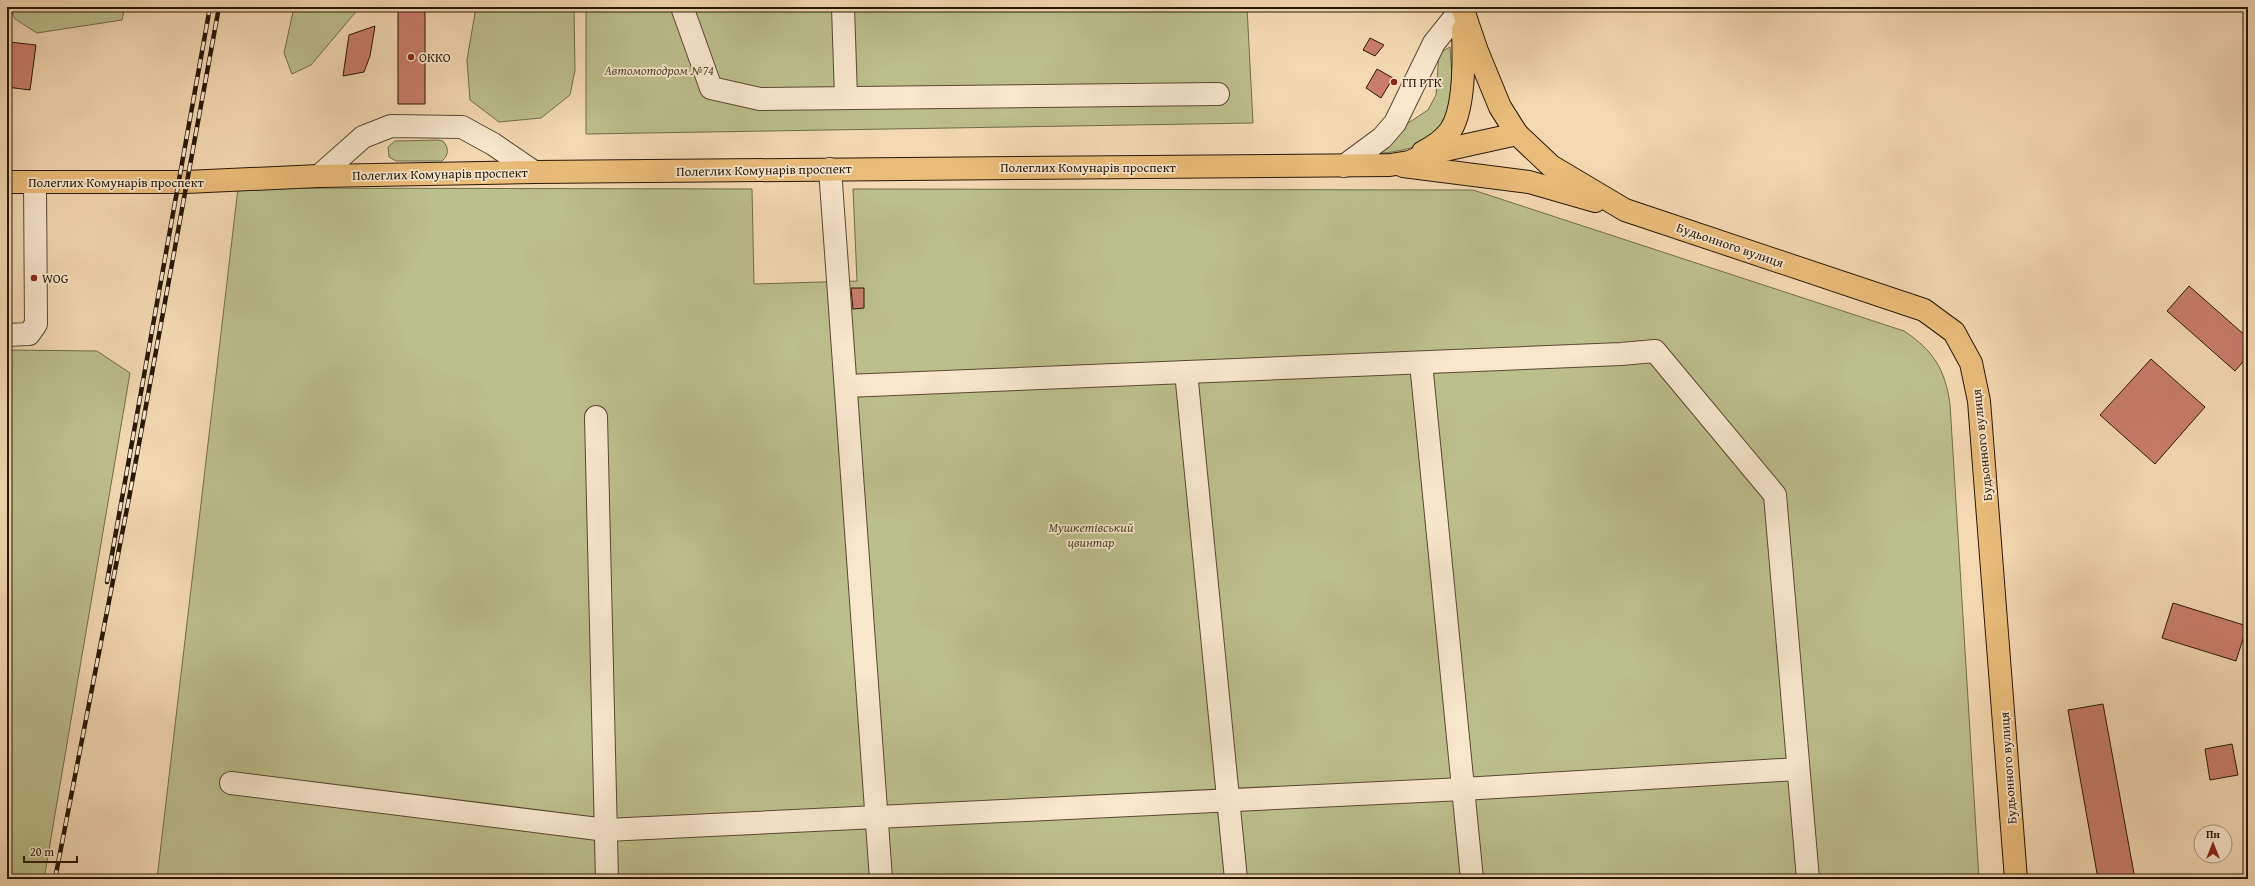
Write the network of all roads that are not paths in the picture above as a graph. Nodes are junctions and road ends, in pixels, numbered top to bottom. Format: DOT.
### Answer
graph roads {
  1 [pos="682,7"];
  2 [pos="843,7"];
  3 [pos="1462,7"];
  4 [pos="1218,94"];
  5 [pos="846,98"];
  6 [pos="1517,134"];
  7 [pos="1390,165"];
  8 [pos="1344,166"];
  9 [pos="830,169"];
  10 [pos="534,172"];
  11 [pos="319,176"];
  12 [pos="7,182"];
  13 [pos="35,182"];
  14 [pos="1625,210"];
  15 [pos="7,335"];
  16 [pos="1421,363"];
  17 [pos="1186,372"];
  18 [pos="846,386"];
  19 [pos="596,417"];
  20 [pos="1798,769"];
  21 [pos="231,783"];
  22 [pos="1463,790"];
  23 [pos="1228,801"];
  24 [pos="877,818"];
  25 [pos="606,830"];
  26 [pos="608,879"];
  27 [pos="881,879"];
  28 [pos="1236,879"];
  29 [pos="1472,879"];
  30 [pos="1808,879"];
  31 [pos="2016,879"];
  1 -- 5 [label="lane"];
  2 -- 5 [label="lane"];
  3 -- 6 [label="main road, Будьонного вулиця"];
  3 -- 7 [label="main road"];
  3 -- 8 [label="lane"];
  4 -- 5 [label="lane"];
  6 -- 7 [label="main road, Полеглих Комунарів проспект"];
  6 -- 14 [label="main road, Будьонного вулиця"];
  7 -- 8 [label="main road, Полеглих Комунарів проспект"];
  7 -- 14 [label="main road"];
  8 -- 9 [label="main road, Полеглих Комунарів проспект"];
  9 -- 10 [label="main road, Полеглих Комунарів проспект"];
  9 -- 18 [label="lane"];
  10 -- 11 [label="main road, Полеглих Комунарів проспект"];
  10 -- 11 [label="lane"];
  11 -- 13 [label="main road, Полеглих Комунарів проспект"];
  12 -- 13 [label="main road, Полеглих Комунарів проспект"];
  13 -- 15 [label="lane"];
  14 -- 31 [label="main road, Будьонного вулиця"];
  16 -- 17 [label="lane"];
  16 -- 20 [label="lane"];
  16 -- 22 [label="lane"];
  17 -- 18 [label="lane"];
  17 -- 23 [label="lane"];
  18 -- 24 [label="lane"];
  19 -- 25 [label="lane"];
  20 -- 22 [label="lane"];
  20 -- 30 [label="lane"];
  21 -- 25 [label="lane"];
  22 -- 23 [label="lane"];
  22 -- 29 [label="lane"];
  23 -- 24 [label="lane"];
  23 -- 28 [label="lane"];
  24 -- 25 [label="lane"];
  24 -- 27 [label="lane"];
  25 -- 26 [label="lane"];
}
